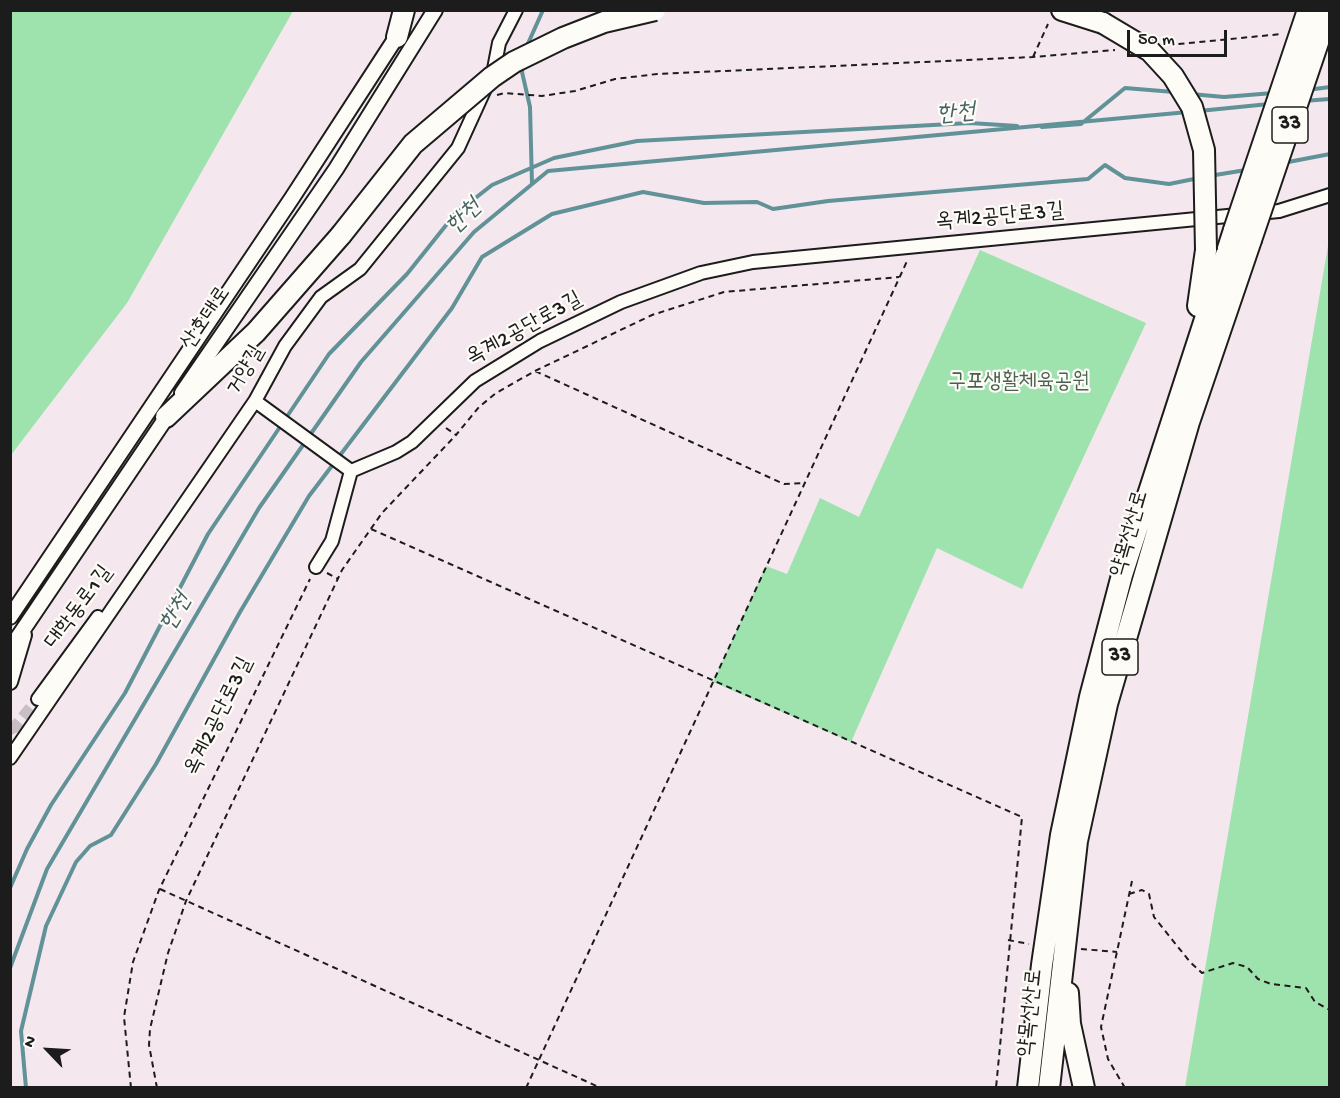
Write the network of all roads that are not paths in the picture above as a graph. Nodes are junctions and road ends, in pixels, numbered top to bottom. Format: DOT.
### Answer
graph roads {
  1 [pos="404,10"];
  2 [pos="412,10"];
  3 [pos="435,10"];
  4 [pos="516,10"];
  5 [pos="655,10"];
  6 [pos="1308,10"];
  7 [pos="1329,10"];
  8 [pos="1055,17"];
  9 [pos="397,37"];
  10 [pos="1329,195"];
  11 [pos="1242,235"];
  12 [pos="260,405"];
  13 [pos="166,417"];
  14 [pos="1160,456"];
  15 [pos="348,469"];
  16 [pos="156,542"];
  17 [pos="316,567"];
  18 [pos="10,617"];
  19 [pos="28,623"];
  20 [pos="10,649"];
  21 [pos="10,682"];
  22 [pos="38,699"];
  23 [pos="10,758"];
  24 [pos="1091,777"];
  25 [pos="1028,1088"];
  26 [pos="1049,1088"];
  27 [pos="1084,1088"];
  1 -- 9 [label="highway"];
  2 -- 9 [label="street, 산호대로"];
  3 -- 13 [label="street, 산호대로"];
  4 -- 12 [label="street, 거양길"];
  5 -- 13 [label="highway, bridge"];
  6 -- 11 [label="highway, 약목선산로 / 33, bridge"];
  7 -- 11 [label="highway, 약목선산로 / 33, bridge"];
  8 -- 14 [label="highway, bridge"];
  9 -- 18 [label="street, 산호대로"];
  10 -- 15 [label="street, 옥계2공단로3길"];
  11 -- 14 [label="highway, 약목선산로 / 33"];
  11 -- 24 [label="highway, 약목선산로 / 33"];
  12 -- 15 [label="street"];
  12 -- 16 [label="street, 거양길"];
  13 -- 19 [label="street, 산호대로"];
  14 -- 25 [label="highway, 약목선산로 / 33"];
  15 -- 17 [label="street"];
  16 -- 22 [label="street, 대학동로1길"];
  16 -- 23 [label="street, 거양길"];
  19 -- 20 [label="street, 산호대로"];
  19 -- 21 [label="street"];
  24 -- 26 [label="highway, 약목선산로 / 33"];
  24 -- 27 [label="highway"];
}
